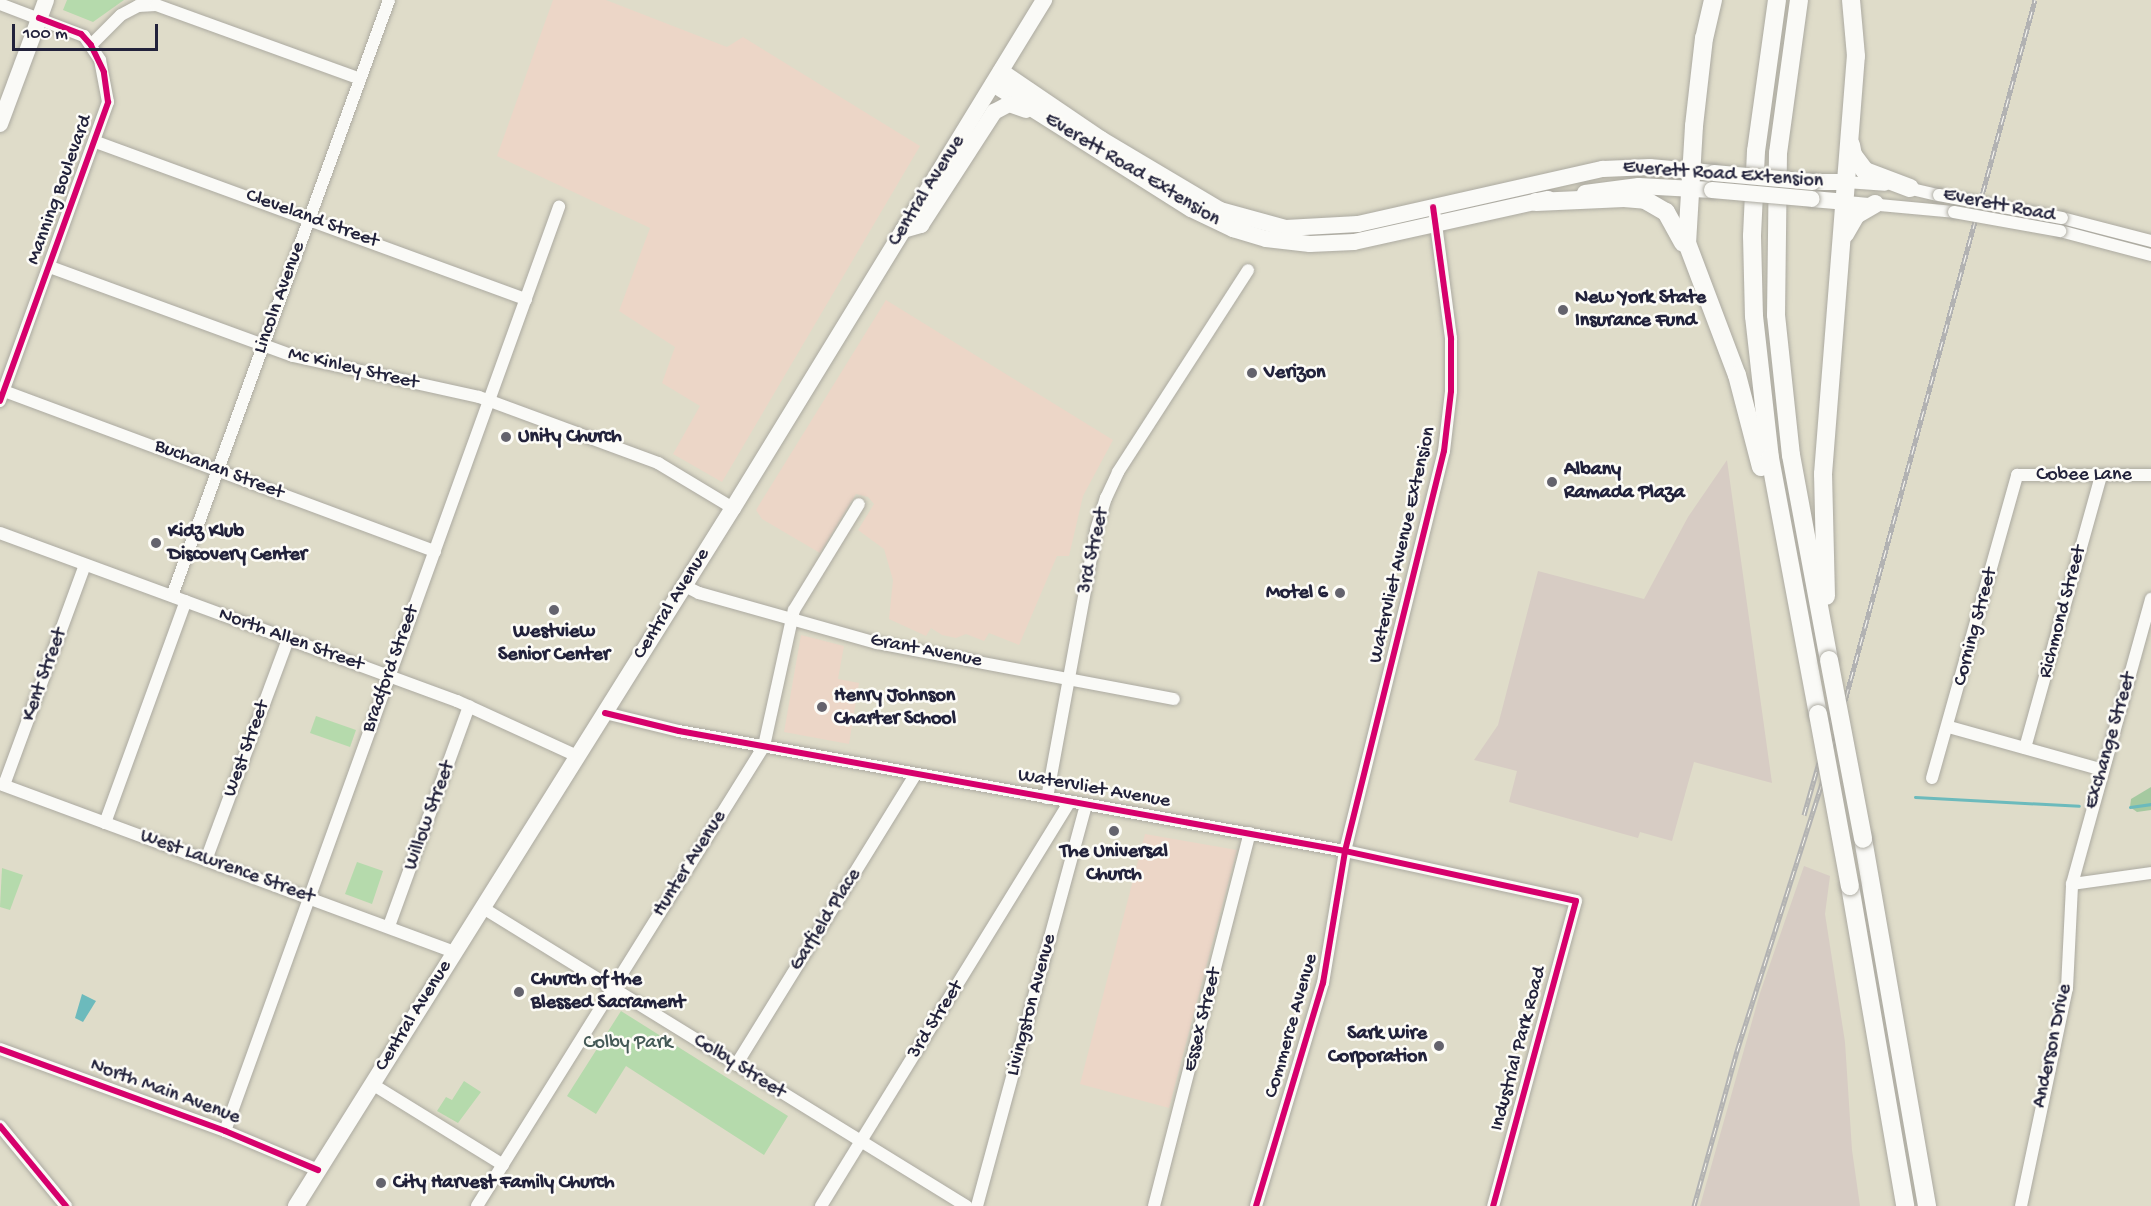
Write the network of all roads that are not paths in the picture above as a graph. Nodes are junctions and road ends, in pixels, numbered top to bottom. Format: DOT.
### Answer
graph roads {
  1 [pos="45,0"];
  2 [pos="389,0"];
  3 [pos="1713,0"];
  4 [pos="1777,0"];
  5 [pos="1799,0"];
  6 [pos="1851,0"];
  7 [pos="0,4"];
  8 [pos="1041,5"];
  9 [pos="39,18"];
  10 [pos="91,45"];
  11 [pos="997,77"];
  12 [pos="360,79"];
  13 [pos="1041,116"];
  14 [pos="0,124"];
  15 [pos="1850,129"];
  16 [pos="96,142"];
  17 [pos="1124,153"];
  18 [pos="1689,179"];
  19 [pos="1713,181"];
  20 [pos="1846,182"];
  21 [pos="1910,188"];
  22 [pos="1536,202"];
  23 [pos="1847,202"];
  24 [pos="1875,204"];
  25 [pos="559,207"];
  26 [pos="1435,215"];
  27 [pos="309,218"];
  28 [pos="903,230"];
  29 [pos="1844,235"];
  30 [pos="2151,241"];
  31 [pos="2151,255"];
  32 [pos="50,267"];
  33 [pos="1248,270"];
  34 [pos="1701,286"];
  35 [pos="526,299"];
  36 [pos="262,346"];
  37 [pos="2,396"];
  38 [pos="489,400"];
  39 [pos="217,468"];
  40 [pos="2017,475"];
  41 [pos="2101,475"];
  42 [pos="2151,475"];
  43 [pos="859,504"];
  44 [pos="733,508"];
  45 [pos="0,533"];
  46 [pos="435,551"];
  47 [pos="85,565"];
  48 [pos="683,585"];
  49 [pos="172,596"];
  50 [pos="186,602"];
  51 [pos="2150,605"];
  52 [pos="791,619"];
  53 [pos="1802,632"];
  54 [pos="288,639"];
  55 [pos="1829,660"];
  56 [pos="389,676"];
  57 [pos="1071,678"];
  58 [pos="1174,699"];
  59 [pos="469,706"];
  60 [pos="605,713"];
  61 [pos="1949,727"];
  62 [pos="764,746"];
  63 [pos="2025,748"];
  64 [pos="578,756"];
  65 [pos="2103,770"];
  66 [pos="916,774"];
  67 [pos="1932,778"];
  68 [pos="2,784"];
  69 [pos="1047,798"];
  70 [pos="1070,802"];
  71 [pos="1086,805"];
  72 [pos="105,822"];
  73 [pos="1250,833"];
  74 [pos="1345,851"];
  75 [pos="206,860"];
  76 [pos="2151,873"];
  77 [pos="2072,884"];
  78 [pos="308,896"];
  79 [pos="1576,901"];
  80 [pos="483,908"];
  81 [pos="389,926"];
  82 [pos="454,952"];
  83 [pos="613,988"];
  84 [pos="0,1049"];
  85 [pos="736,1065"];
  86 [pos="372,1084"];
  87 [pos="0,1126"];
  88 [pos="225,1131"];
  89 [pos="860,1142"];
  90 [pos="503,1165"];
  91 [pos="318,1170"];
  92 [pos="66,1206"];
  93 [pos="296,1206"];
  94 [pos="477,1206"];
  95 [pos="821,1206"];
  96 [pos="966,1206"];
  97 [pos="977,1206"];
  98 [pos="1154,1206"];
  99 [pos="1256,1206"];
  100 [pos="1493,1206"];
  101 [pos="1905,1206"];
  102 [pos="1927,1206"];
  103 [pos="2020,1206"];
  1 -- 9 [label="main road"];
  2 -- 12 [label="street, Lincoln Avenue"];
  3 -- 18 [label="highway"];
  4 -- 53 [label="highway"];
  5 -- 55 [label="highway"];
  6 -- 15 [label="highway"];
  7 -- 9 [label="street"];
  8 -- 11 [label="main road, Central Avenue"];
  8 -- 17 [label="main road"];
  9 -- 10 [label="street"];
  9 -- 14 [label="main road"];
  10 -- 12 [label="street"];
  10 -- 16 [label="street, Manning Boulevard"];
  11 -- 13 [label="main road, Everett Road Extension"];
  11 -- 17 [label="main road, Everett Road Extension"];
  11 -- 28 [label="main road, Central Avenue"];
  12 -- 27 [label="street, Lincoln Avenue"];
  13 -- 26 [label="main road, Everett Road Extension"];
  13 -- 28 [label="main road"];
  15 -- 20 [label="highway"];
  15 -- 21 [label="highway"];
  16 -- 27 [label="street, Cleveland Street"];
  16 -- 32 [label="street, Manning Boulevard"];
  17 -- 26 [label="main road, Everett Road Extension"];
  18 -- 19 [label="main road, Everett Road Extension"];
  18 -- 22 [label="main road, Everett Road Extension"];
  18 -- 26 [label="main road, Everett Road Extension"];
  18 -- 34 [label="highway"];
  19 -- 20 [label="main road, Everett Road Extension, bridge"];
  19 -- 23 [label="main road, Everett Road Extension, bridge"];
  20 -- 21 [label="street, Everett Road"];
  20 -- 23 [label="highway"];
  21 -- 30 [label="street, Everett Road, bridge"];
  22 -- 26 [label="main road, Everett Road Extension"];
  22 -- 34 [label="highway"];
  23 -- 24 [label="street, Everett Road"];
  23 -- 29 [label="highway"];
  24 -- 29 [label="highway"];
  24 -- 31 [label="street, Everett Road, bridge"];
  25 -- 35 [label="street, Bradford Street"];
  26 -- 74 [label="street, Watervliet Avenue Extension"];
  27 -- 35 [label="street, Cleveland Street"];
  27 -- 36 [label="street, Lincoln Avenue"];
  28 -- 44 [label="main road, Central Avenue"];
  29 -- 55 [label="highway"];
  32 -- 36 [label="street, Mc Kinley Street"];
  32 -- 37 [label="street, Manning Boulevard"];
  33 -- 57 [label="street, 3rd Street"];
  34 -- 53 [label="highway"];
  35 -- 38 [label="street, Bradford Street"];
  36 -- 38 [label="street, Mc Kinley Street"];
  36 -- 39 [label="street, Lincoln Avenue"];
  37 -- 39 [label="street, Buchanan Street"];
  38 -- 44 [label="street, Mc Kinley Street"];
  38 -- 46 [label="street, Bradford Street"];
  39 -- 46 [label="street, Buchanan Street"];
  39 -- 49 [label="street, Lincoln Avenue"];
  40 -- 41 [label="street, Cobee Lane"];
  40 -- 61 [label="street, Corning Street"];
  41 -- 42 [label="street, Cobee Lane"];
  41 -- 63 [label="street, Richmond Street"];
  43 -- 52 [label="street, Hunter Avenue"];
  44 -- 48 [label="main road, Central Avenue"];
  45 -- 47 [label="street, North Allen Street"];
  46 -- 56 [label="street, Bradford Street"];
  47 -- 49 [label="street, North Allen Street"];
  47 -- 68 [label="street, Kent Street"];
  48 -- 52 [label="street, Grant Avenue"];
  48 -- 60 [label="main road, Central Avenue"];
  49 -- 50 [label="street, North Allen Street"];
  50 -- 54 [label="street, North Allen Street"];
  50 -- 72 [label="street"];
  51 -- 65 [label="street, Exchange Street"];
  52 -- 57 [label="street, Grant Avenue"];
  52 -- 62 [label="street, Hunter Avenue"];
  53 -- 101 [label="highway, bridge"];
  54 -- 56 [label="street, North Allen Street"];
  54 -- 75 [label="street, West Street"];
  55 -- 102 [label="highway, bridge"];
  56 -- 59 [label="street, North Allen Street"];
  56 -- 78 [label="street, Bradford Street"];
  57 -- 58 [label="street, Grant Avenue"];
  57 -- 69 [label="street, 3rd Street"];
  59 -- 64 [label="street, North Allen Street"];
  59 -- 81 [label="street, Willow Street"];
  60 -- 62 [label="street, Watervliet Avenue"];
  60 -- 64 [label="main road, Central Avenue"];
  61 -- 63 [label="street"];
  61 -- 67 [label="street, Corning Street"];
  62 -- 66 [label="street, Watervliet Avenue"];
  62 -- 83 [label="street, Hunter Avenue"];
  63 -- 65 [label="street"];
  64 -- 80 [label="main road, Central Avenue"];
  65 -- 77 [label="street, Exchange Street"];
  66 -- 69 [label="street, Watervliet Avenue"];
  66 -- 85 [label="street, Garfield Place"];
  68 -- 72 [label="street, West Lawrence Street"];
  69 -- 70 [label="street, Watervliet Avenue"];
  70 -- 71 [label="street, Watervliet Avenue"];
  70 -- 89 [label="street, 3rd Street"];
  71 -- 73 [label="street, Watervliet Avenue"];
  71 -- 97 [label="street, Livingston Avenue"];
  72 -- 75 [label="street, West Lawrence Street"];
  73 -- 74 [label="street, Watervliet Avenue"];
  73 -- 98 [label="street, Essex Street"];
  74 -- 79 [label="street, Watervliet Avenue"];
  74 -- 99 [label="street, Commerce Avenue"];
  75 -- 78 [label="street, West Lawrence Street"];
  76 -- 77 [label="street"];
  77 -- 103 [label="street, Anderson Drive"];
  78 -- 81 [label="street, West Lawrence Street"];
  78 -- 88 [label="street, Bradford Street"];
  79 -- 100 [label="street, Industrial Park Road"];
  80 -- 82 [label="main road, Central Avenue"];
  80 -- 83 [label="street, Colby Street"];
  81 -- 82 [label="street, West Lawrence Street"];
  82 -- 86 [label="main road, Central Avenue"];
  83 -- 85 [label="street, Colby Street"];
  83 -- 90 [label="street, Hunter Avenue"];
  84 -- 88 [label="street, North Main Avenue"];
  85 -- 89 [label="street, Colby Street"];
  86 -- 90 [label="street"];
  86 -- 91 [label="main road, Central Avenue"];
  87 -- 92 [label="street"];
  88 -- 91 [label="street, North Main Avenue"];
  89 -- 95 [label="street, 3rd Street"];
  89 -- 96 [label="street, Colby Street"];
  90 -- 94 [label="street, Hunter Avenue"];
  91 -- 93 [label="main road, Central Avenue"];
}
